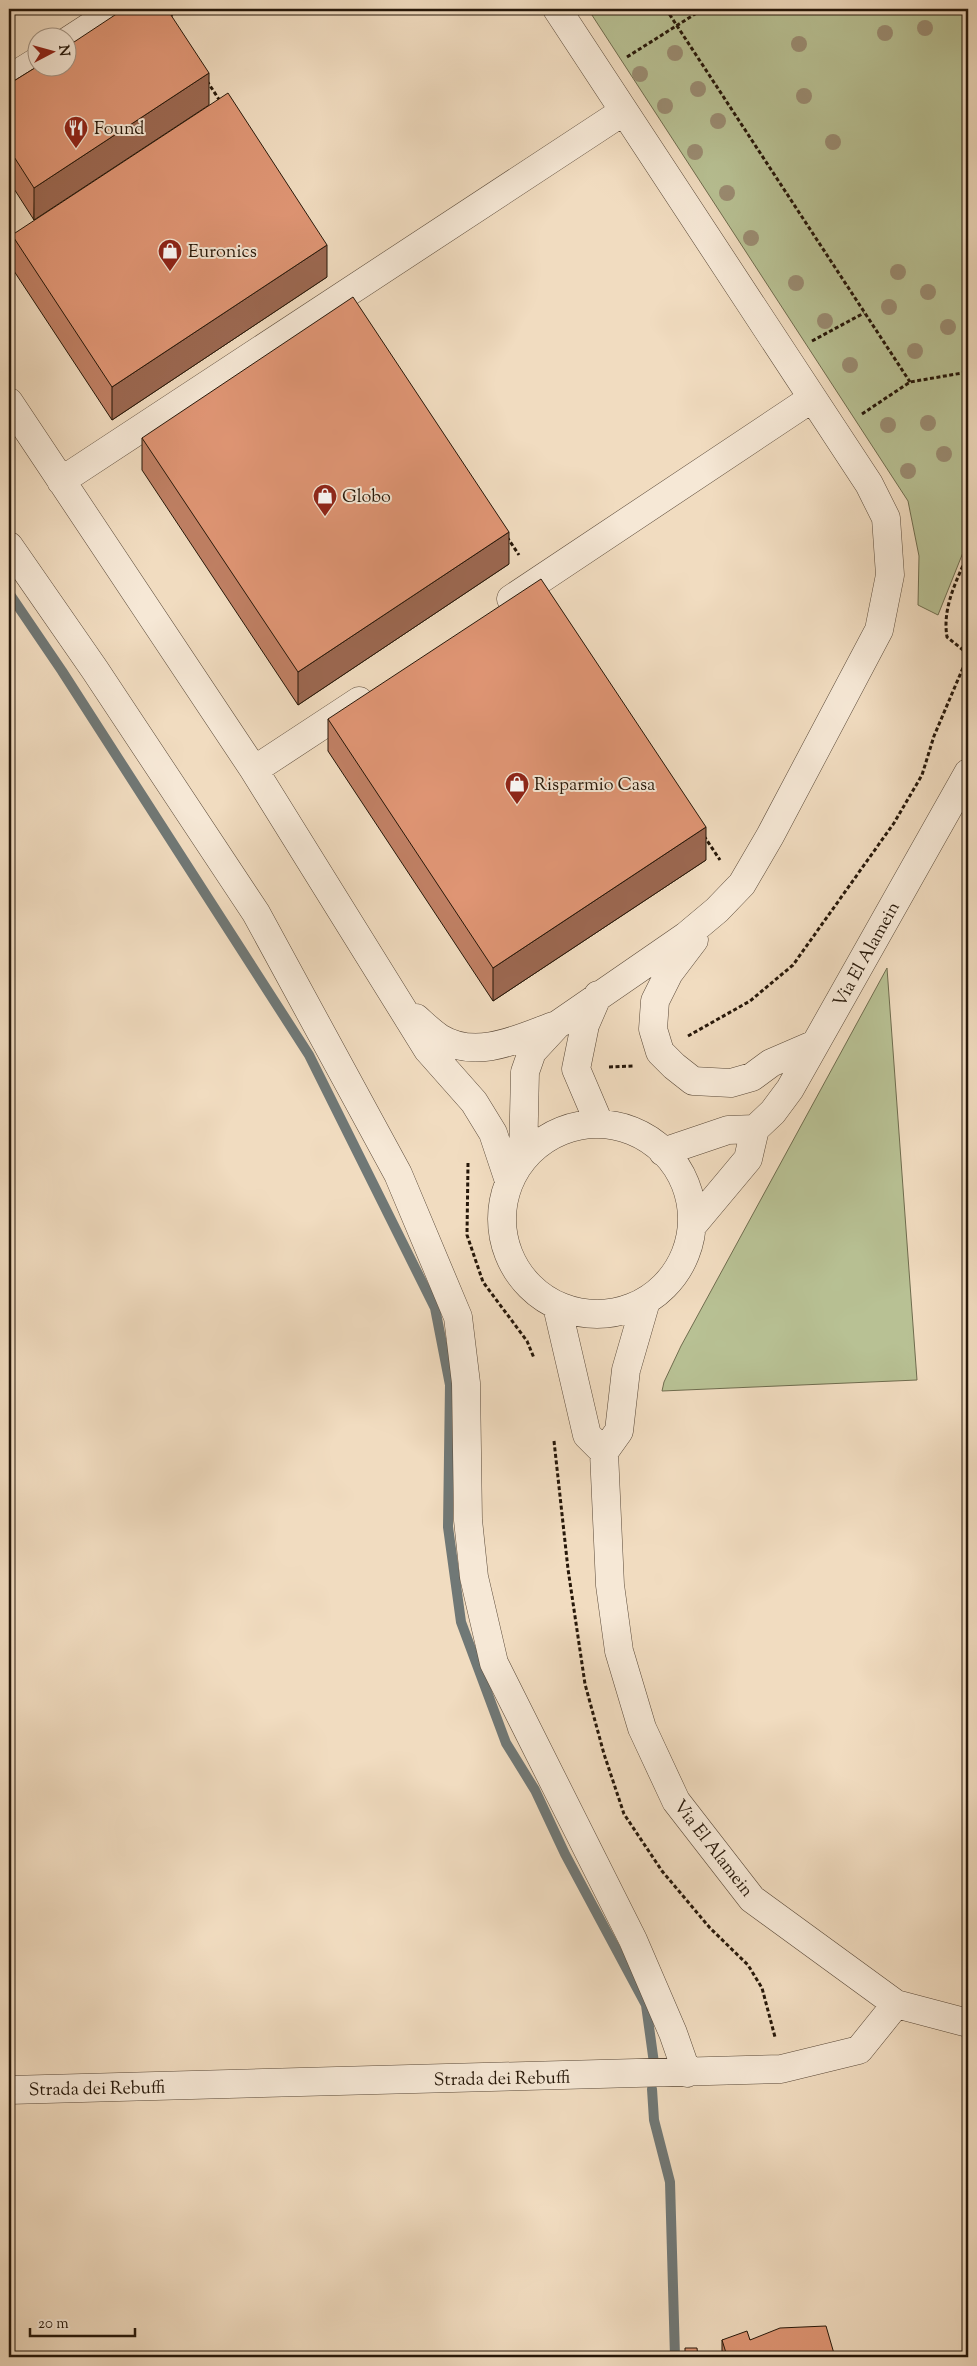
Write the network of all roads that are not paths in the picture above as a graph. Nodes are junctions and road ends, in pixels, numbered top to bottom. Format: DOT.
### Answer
graph roads {
  1 [pos="117,9"];
  2 [pos="557,9"];
  3 [pos="78,34"];
  4 [pos="28,67"];
  5 [pos="9,79"];
  6 [pos="624,111"];
  7 [pos="811,399"];
  8 [pos="9,402"];
  9 [pos="61,481"];
  10 [pos="9,546"];
  11 [pos="488,614"];
  12 [pos="383,684"];
  13 [pos="254,770"];
  14 [pos="968,773"];
  15 [pos="717,910"];
  16 [pos="598,995"];
  17 [pos="399,1001"];
  18 [pos="557,1025"];
  19 [pos="815,1044"];
  20 [pos="599,1124"];
  21 [pos="755,1129"];
  22 [pos="663,1152"];
  23 [pos="516,1170"];
  24 [pos="692,1226"];
  25 [pos="646,1302"];
  26 [pos="557,1306"];
  27 [pos="604,1452"];
  28 [pos="896,2004"];
  29 [pos="968,2023"];
  30 [pos="687,2073"];
  31 [pos="9,2090"];
  1 -- 3 [label="street"];
  2 -- 6 [label="street"];
  4 -- 5 [label="street"];
  6 -- 7 [label="street"];
  6 -- 9 [label="street"];
  7 -- 11 [label="street"];
  7 -- 15 [label="street"];
  8 -- 9 [label="street"];
  9 -- 13 [label="street"];
  10 -- 30 [label="street"];
  12 -- 13 [label="street"];
  13 -- 17 [label="street"];
  14 -- 19 [label="street, Via El Alamein"];
  15 -- 16 [label="street"];
  15 -- 19 [label="street"];
  16 -- 18 [label="street"];
  16 -- 20 [label="street"];
  17 -- 18 [label="street"];
  17 -- 23 [label="street"];
  18 -- 23 [label="street"];
  19 -- 21 [label="street, Via El Alamein"];
  20 -- 22 [label="street"];
  20 -- 23 [label="street"];
  21 -- 22 [label="street"];
  21 -- 24 [label="street"];
  22 -- 24 [label="street"];
  23 -- 26 [label="street"];
  24 -- 25 [label="street"];
  25 -- 26 [label="street"];
  25 -- 27 [label="street"];
  26 -- 27 [label="street"];
  27 -- 28 [label="street, Via El Alamein"];
  28 -- 29 [label="street"];
  28 -- 30 [label="street, Strada dei Rebuffi"];
  30 -- 31 [label="street, Strada dei Rebuffi"];
}
